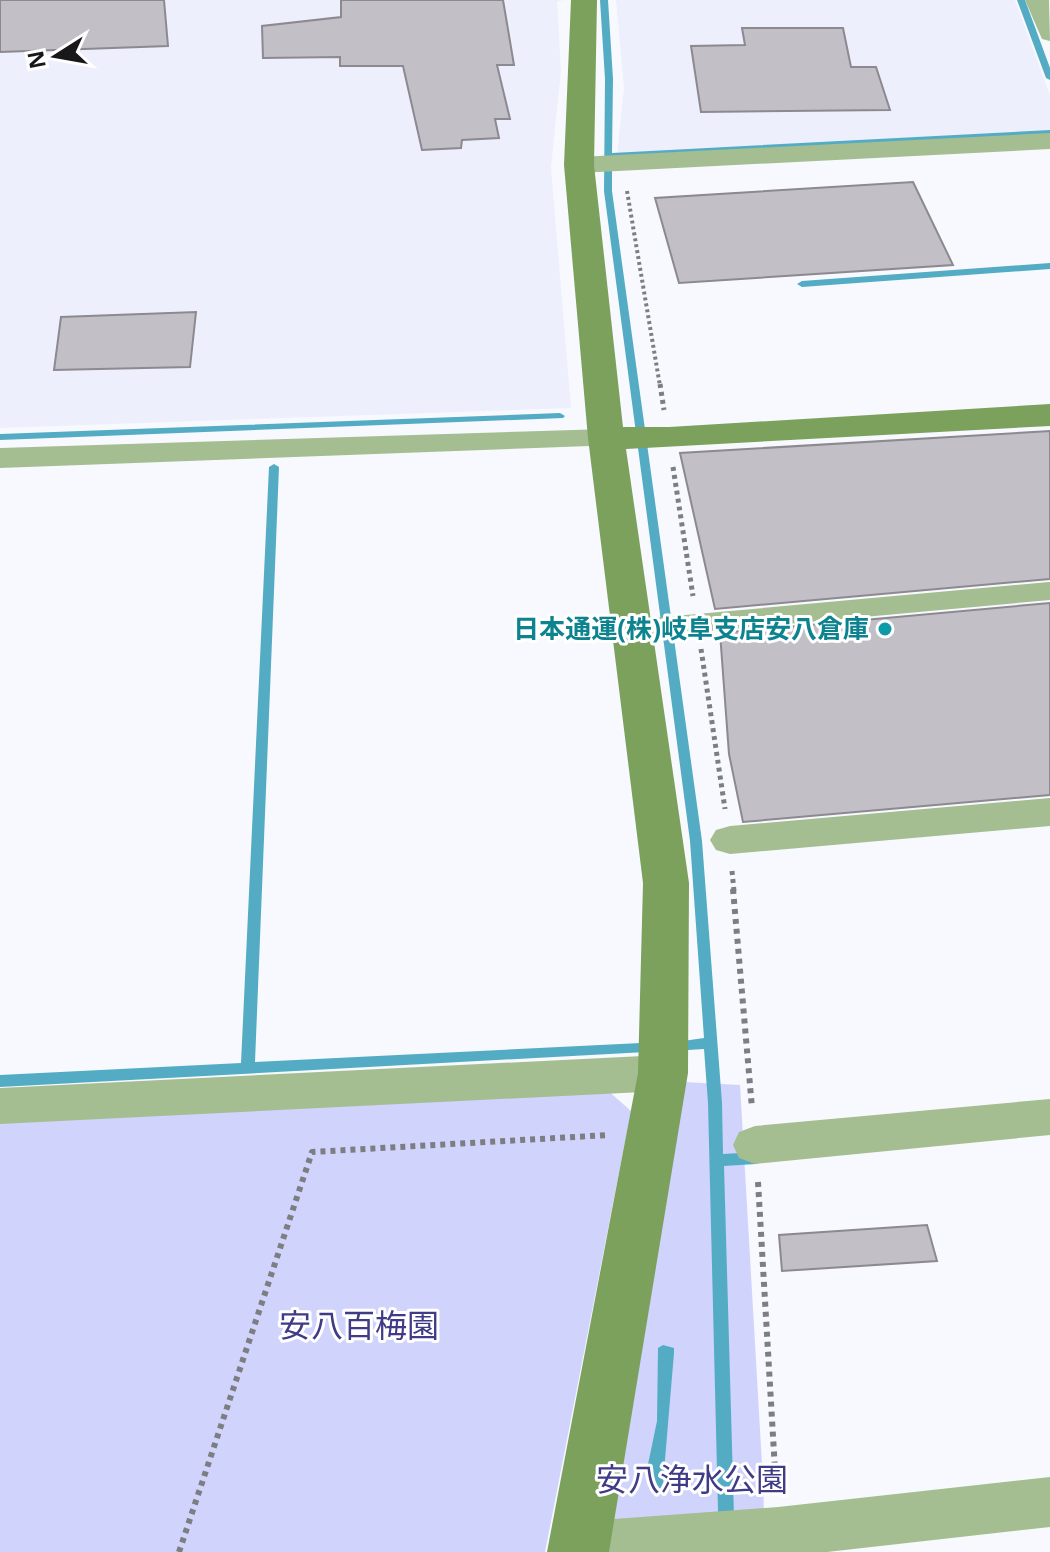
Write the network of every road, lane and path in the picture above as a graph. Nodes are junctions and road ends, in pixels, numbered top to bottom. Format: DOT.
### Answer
graph roads {
  1 [pos="584,0"];
  2 [pos="1037,0"];
  3 [pos="1050,34"];
  4 [pos="1050,141"];
  5 [pos="596,164"];
  6 [pos="1050,415"];
  7 [pos="615,438"];
  8 [pos="0,458"];
  9 [pos="1050,591"];
  10 [pos="631,629"];
  11 [pos="1050,812"];
  12 [pos="730,840"];
  13 [pos="663,1073"];
  14 [pos="0,1106"];
  15 [pos="1050,1117"];
  16 [pos="654,1132"];
  17 [pos="755,1145"];
  18 [pos="1050,1502"];
  19 [pos="579,1548"];
  20 [pos="179,1552"];
  1 -- 5 [label="street"];
  2 -- 3 [label="street"];
  4 -- 5 [label="street"];
  5 -- 7 [label="street"];
  6 -- 7 [label="street"];
  7 -- 8 [label="street"];
  7 -- 10 [label="street"];
  9 -- 10 [label="lane, bridge"];
  10 -- 13 [label="street"];
  11 -- 12 [label="street"];
  13 -- 14 [label="street"];
  13 -- 16 [label="street"];
  15 -- 17 [label="street"];
  16 -- 19 [label="street"];
  16 -- 20 [label="path"];
  18 -- 19 [label="street"];
}
